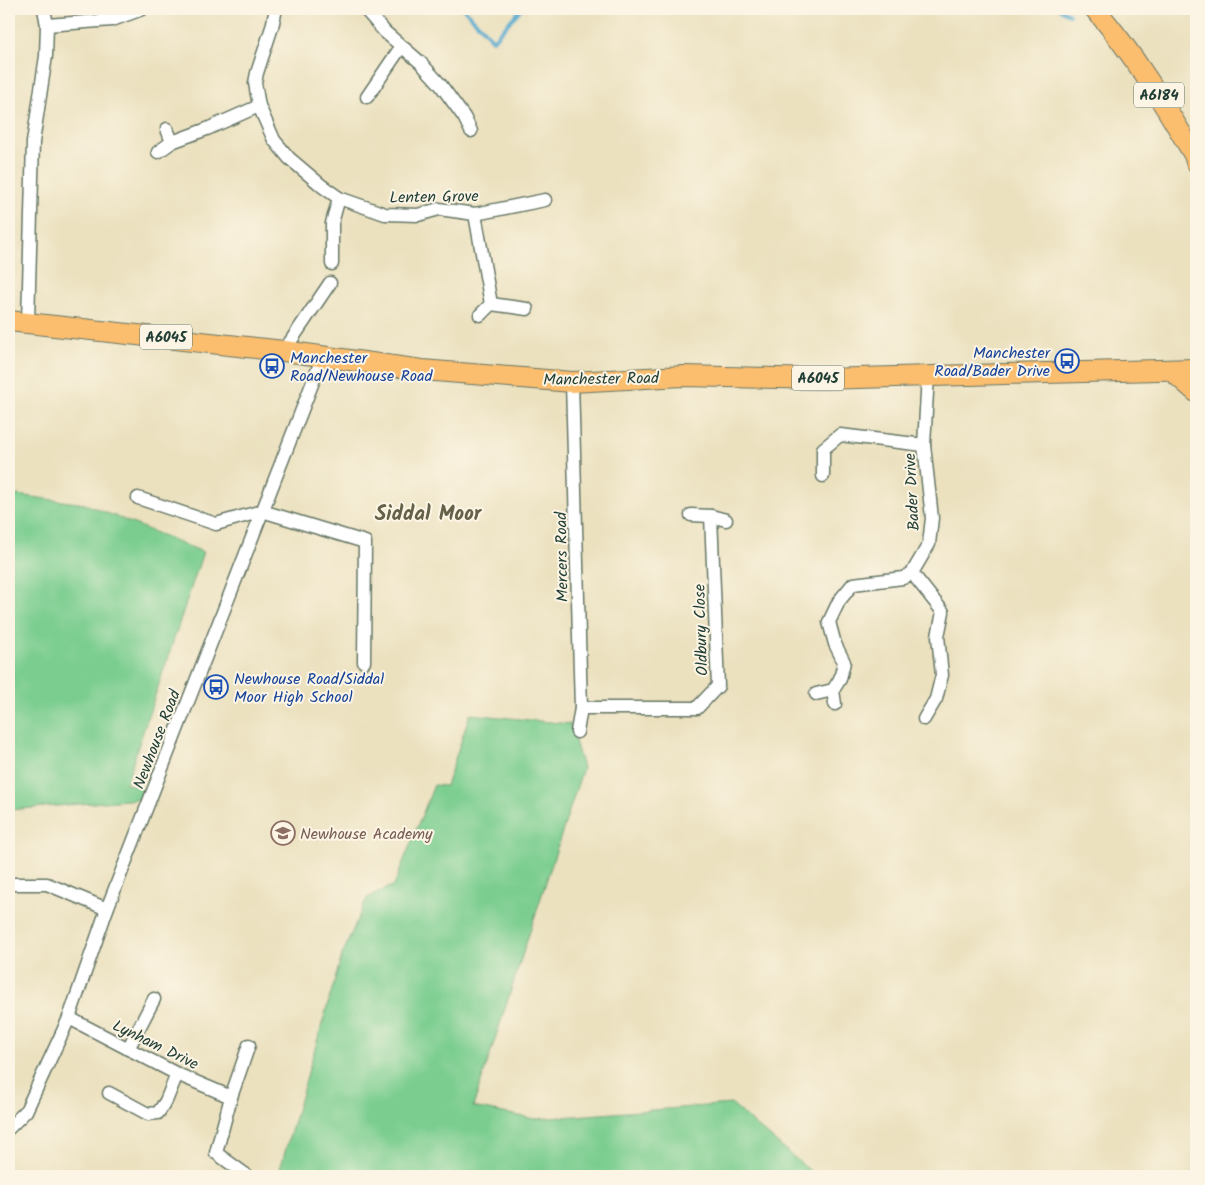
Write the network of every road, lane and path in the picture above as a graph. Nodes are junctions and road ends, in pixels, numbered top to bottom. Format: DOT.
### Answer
graph roads {
  1 [pos="44,9"];
  2 [pos="142,9"];
  3 [pos="276,9"];
  4 [pos="365,9"];
  5 [pos="1095,9"];
  6 [pos="47,25"];
  7 [pos="1115,32"];
  8 [pos="401,46"];
  9 [pos="367,97"];
  10 [pos="258,106"];
  11 [pos="167,129"];
  12 [pos="471,131"];
  13 [pos="1196,136"];
  14 [pos="172,142"];
  15 [pos="158,152"];
  16 [pos="1196,162"];
  17 [pos="339,198"];
  18 [pos="546,200"];
  19 [pos="475,214"];
  20 [pos="332,264"];
  21 [pos="330,283"];
  22 [pos="491,304"];
  23 [pos="527,309"];
  24 [pos="480,315"];
  25 [pos="18,322"];
  26 [pos="284,351"];
  27 [pos="323,356"];
  28 [pos="1196,369"];
  29 [pos="1171,370"];
  30 [pos="928,375"];
  31 [pos="572,382"];
  32 [pos="1196,392"];
  33 [pos="924,445"];
  34 [pos="823,476"];
  35 [pos="138,498"];
  36 [pos="262,511"];
  37 [pos="691,515"];
  38 [pos="711,516"];
  39 [pos="726,520"];
  40 [pos="912,573"];
  41 [pos="364,662"];
  42 [pos="833,690"];
  43 [pos="816,694"];
  44 [pos="835,704"];
  45 [pos="581,708"];
  46 [pos="924,719"];
  47 [pos="577,732"];
  48 [pos="9,884"];
  49 [pos="107,909"];
  50 [pos="154,999"];
  51 [pos="69,1018"];
  52 [pos="250,1045"];
  53 [pos="128,1049"];
  54 [pos="177,1074"];
  55 [pos="109,1093"];
  56 [pos="231,1097"];
  57 [pos="9,1128"];
  58 [pos="245,1174"];
  1 -- 6 [label="street"];
  2 -- 6 [label="street"];
  3 -- 10 [label="street, Lenten Grove"];
  4 -- 8 [label="street"];
  5 -- 7 [label="main road, A6184"];
  6 -- 25 [label="street"];
  7 -- 13 [label="main road, A6184"];
  7 -- 16 [label="main road, A6184"];
  8 -- 9 [label="street"];
  8 -- 12 [label="street"];
  10 -- 14 [label="street"];
  10 -- 17 [label="street, Lenten Grove"];
  11 -- 14 [label="street"];
  14 -- 15 [label="street"];
  17 -- 19 [label="street, Lenten Grove"];
  17 -- 20 [label="street"];
  18 -- 19 [label="street, Lenten Grove"];
  19 -- 22 [label="street"];
  21 -- 26 [label="street"];
  22 -- 23 [label="street"];
  22 -- 24 [label="street"];
  25 -- 26 [label="main road, Manchester Road / A6045"];
  26 -- 27 [label="main road, Manchester Road / A6045"];
  27 -- 31 [label="main road, Manchester Road / A6045"];
  27 -- 36 [label="street, Newhouse Road"];
  28 -- 29 [label="main road, Manchester Road / A6045"];
  29 -- 30 [label="main road, Manchester Road / A6045"];
  29 -- 32 [label="main road"];
  30 -- 31 [label="main road, Manchester Road / A6045"];
  30 -- 33 [label="street, Bader Drive"];
  31 -- 45 [label="street, Mercers Road"];
  33 -- 34 [label="street"];
  33 -- 40 [label="street, Bader Drive"];
  35 -- 36 [label="street"];
  36 -- 41 [label="street"];
  36 -- 49 [label="street, Newhouse Road"];
  37 -- 38 [label="street"];
  38 -- 39 [label="street"];
  38 -- 45 [label="street, Oldbury Close"];
  40 -- 42 [label="street"];
  40 -- 46 [label="street"];
  42 -- 43 [label="street"];
  42 -- 44 [label="street"];
  45 -- 47 [label="street, Mercers Road"];
  48 -- 49 [label="street"];
  49 -- 51 [label="street, Newhouse Road"];
  50 -- 53 [label="street"];
  51 -- 53 [label="street, Lynham Drive"];
  51 -- 57 [label="street, Newhouse Road"];
  52 -- 56 [label="street"];
  53 -- 54 [label="street, Lynham Drive"];
  54 -- 55 [label="street"];
  54 -- 56 [label="street, Lynham Drive"];
  56 -- 58 [label="street"];
}
